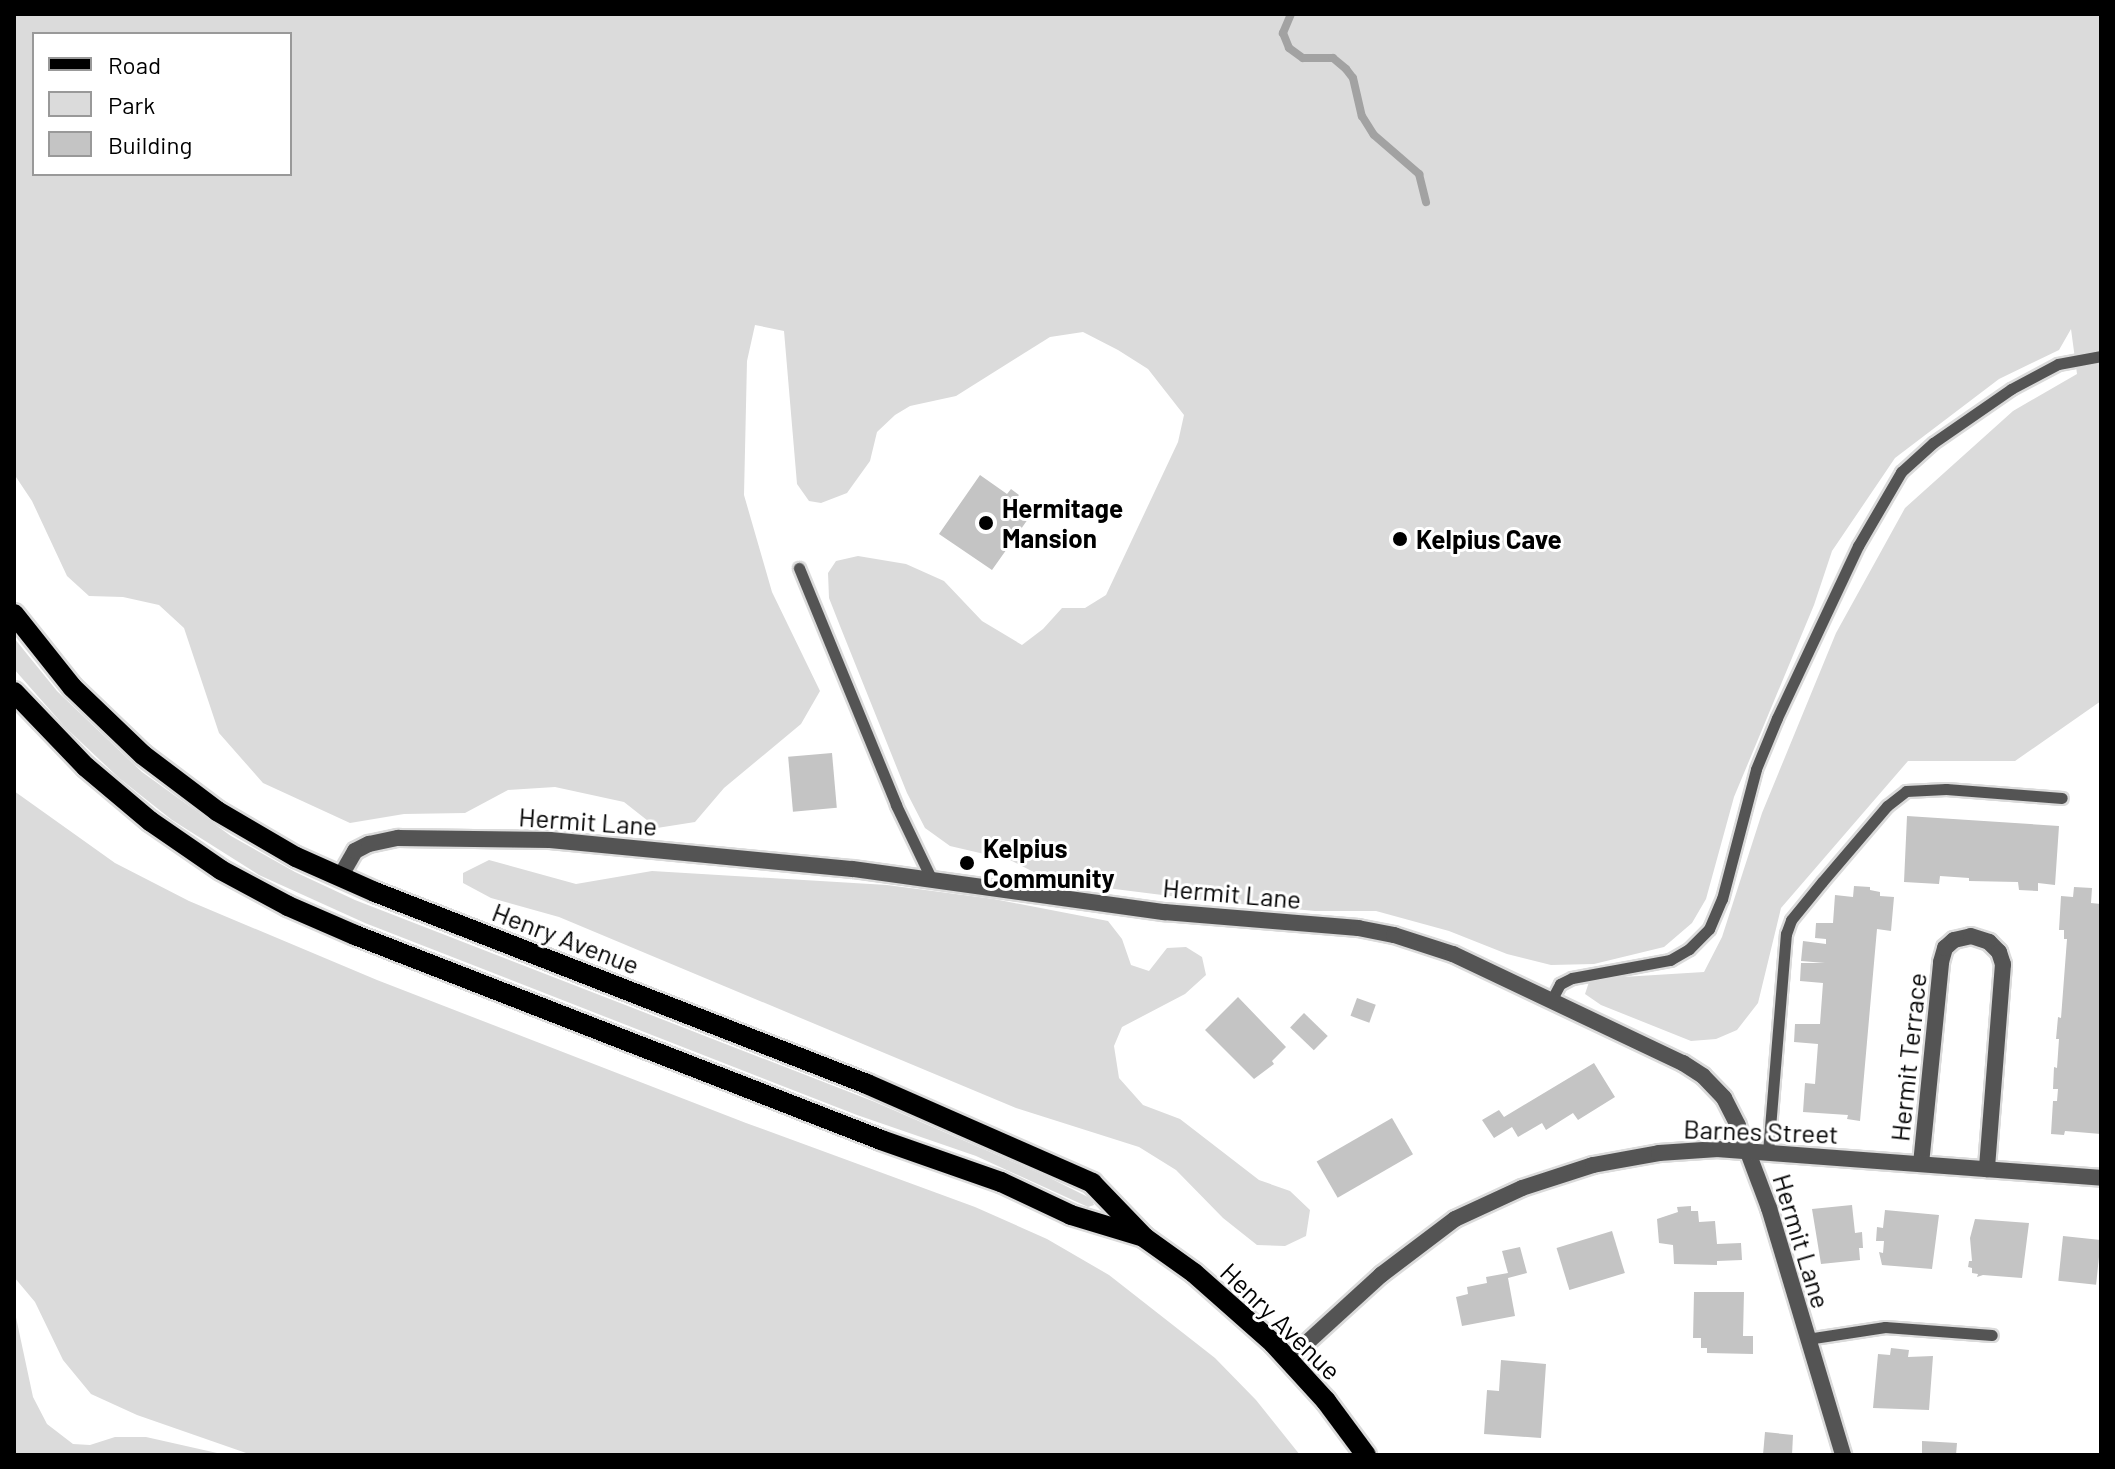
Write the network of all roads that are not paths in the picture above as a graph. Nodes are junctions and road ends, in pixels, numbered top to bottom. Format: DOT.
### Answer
graph roads {
  1 [pos="2101,356"];
  2 [pos="799,568"];
  3 [pos="14,614"];
  4 [pos="14,692"];
  5 [pos="2062,798"];
  6 [pos="340,877"];
  7 [pos="932,880"];
  8 [pos="1552,999"];
  9 [pos="1748,1151"];
  10 [pos="1768,1152"];
  11 [pos="1921,1164"];
  12 [pos="1987,1169"];
  13 [pos="2101,1178"];
  14 [pos="1145,1238"];
  15 [pos="1992,1335"];
  16 [pos="1807,1339"];
  17 [pos="1289,1359"];
  18 [pos="1366,1455"];
  19 [pos="1843,1455"];
  1 -- 8 [label="lane"];
  2 -- 7 [label="lane"];
  3 -- 6 [label="main road, Henry Avenue"];
  4 -- 14 [label="main road, Henry Avenue"];
  5 -- 10 [label="lane"];
  6 -- 7 [label="street, Hermit Lane"];
  6 -- 14 [label="main road, Henry Avenue"];
  7 -- 8 [label="street, Hermit Lane"];
  8 -- 9 [label="street, Hermit Lane"];
  9 -- 10 [label="street, Barnes Street"];
  9 -- 16 [label="street, Hermit Lane"];
  9 -- 17 [label="street, Barnes Street"];
  10 -- 11 [label="street, Barnes Street"];
  11 -- 12 [label="street, Barnes Street"];
  11 -- 12 [label="street, Hermit Terrace"];
  12 -- 13 [label="street, Barnes Street"];
  14 -- 17 [label="main road, Henry Avenue"];
  15 -- 16 [label="lane"];
  16 -- 19 [label="street, Hermit Lane"];
  17 -- 18 [label="main road, Henry Avenue"];
}
